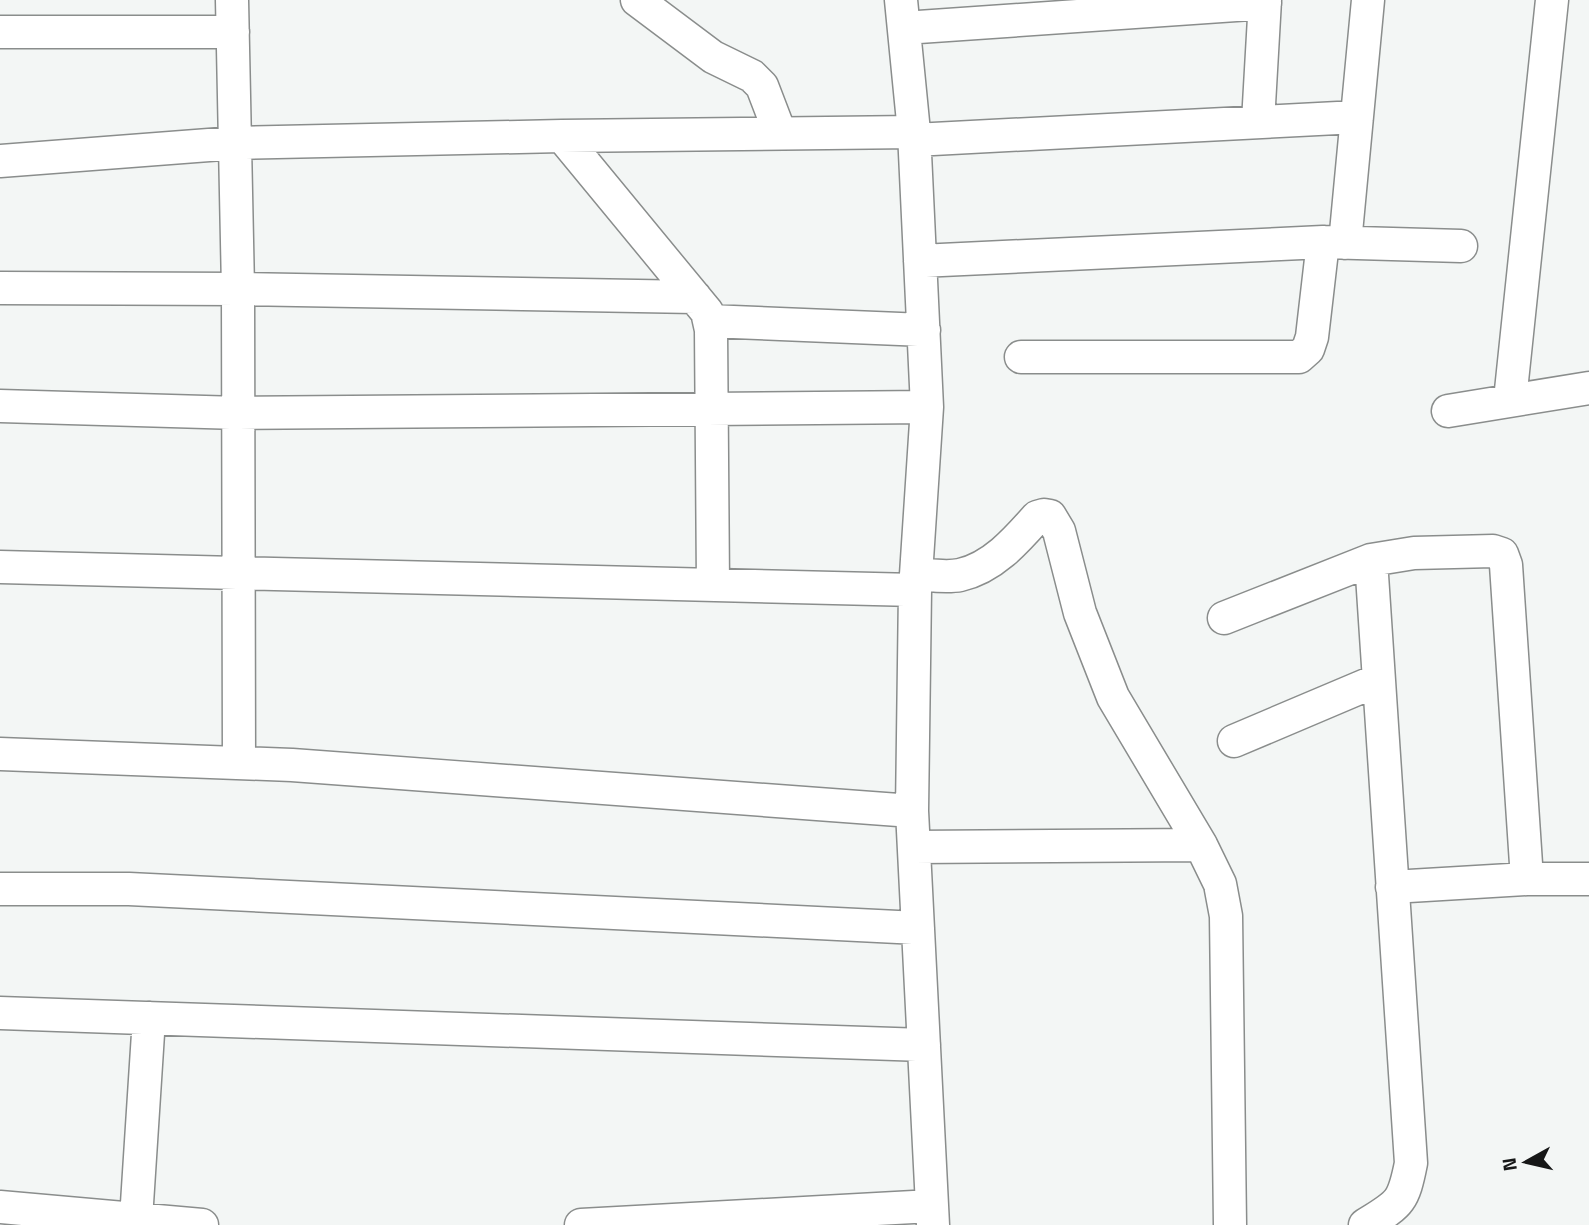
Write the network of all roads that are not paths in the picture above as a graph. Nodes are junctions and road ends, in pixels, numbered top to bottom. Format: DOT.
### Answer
graph roads {
  1 [pos="232,0"];
  2 [pos="637,0"];
  3 [pos="1368,0"];
  4 [pos="1552,0"];
  5 [pos="1265,1"];
  6 [pos="903,14"];
  7 [pos="0,32"];
  8 [pos="233,32"];
  9 [pos="1357,117"];
  10 [pos="1258,122"];
  11 [pos="780,133"];
  12 [pos="562,136"];
  13 [pos="914,136"];
  14 [pos="235,143"];
  15 [pos="0,161"];
  16 [pos="1334,243"];
  17 [pos="1461,246"];
  18 [pos="920,261"];
  19 [pos="0,288"];
  20 [pos="238,289"];
  21 [pos="702,309"];
  22 [pos="923,330"];
  23 [pos="1021,357"];
  24 [pos="1589,388"];
  25 [pos="1510,400"];
  26 [pos="0,406"];
  27 [pos="927,407"];
  28 [pos="711,409"];
  29 [pos="1448,411"];
  30 [pos="239,413"];
  31 [pos="1371,560"];
  32 [pos="0,567"];
  33 [pos="239,573"];
  34 [pos="916,582"];
  35 [pos="713,585"];
  36 [pos="1224,618"];
  37 [pos="1378,680"];
  38 [pos="1234,741"];
  39 [pos="0,754"];
  40 [pos="239,762"];
  41 [pos="912,811"];
  42 [pos="1201,845"];
  43 [pos="914,847"];
  44 [pos="1527,879"];
  45 [pos="1589,879"];
  46 [pos="1392,887"];
  47 [pos="0,889"];
  48 [pos="918,928"];
  49 [pos="0,1013"];
  50 [pos="149,1018"];
  51 [pos="924,1045"];
  52 [pos="0,1207"];
  53 [pos="932,1215"];
  54 [pos="136,1219"];
  55 [pos="202,1225"];
  56 [pos="581,1225"];
  57 [pos="1230,1225"];
  58 [pos="1365,1225"];
  1 -- 8 [label="street"];
  2 -- 11 [label="street"];
  3 -- 9 [label="street"];
  4 -- 25 [label="street"];
  5 -- 6 [label="street"];
  5 -- 10 [label="street"];
  6 -- 13 [label="street"];
  7 -- 8 [label="street"];
  8 -- 14 [label="street"];
  9 -- 10 [label="street"];
  9 -- 16 [label="street"];
  10 -- 13 [label="street"];
  11 -- 12 [label="street"];
  11 -- 13 [label="street"];
  12 -- 14 [label="street"];
  12 -- 21 [label="street"];
  13 -- 18 [label="street"];
  14 -- 15 [label="street"];
  14 -- 20 [label="street"];
  16 -- 17 [label="street"];
  16 -- 18 [label="street"];
  16 -- 23 [label="street"];
  18 -- 22 [label="street"];
  19 -- 20 [label="street"];
  20 -- 21 [label="street"];
  20 -- 30 [label="street"];
  21 -- 22 [label="street"];
  21 -- 28 [label="street"];
  22 -- 27 [label="street"];
  24 -- 25 [label="street"];
  25 -- 29 [label="street"];
  26 -- 30 [label="street"];
  27 -- 28 [label="street"];
  27 -- 34 [label="street"];
  28 -- 30 [label="street"];
  28 -- 35 [label="street"];
  30 -- 33 [label="street"];
  31 -- 36 [label="street"];
  31 -- 37 [label="street"];
  31 -- 44 [label="street"];
  32 -- 33 [label="street"];
  33 -- 35 [label="street"];
  33 -- 40 [label="street"];
  34 -- 35 [label="street"];
  34 -- 41 [label="street"];
  34 -- 42 [label="street"];
  37 -- 38 [label="street"];
  37 -- 46 [label="street"];
  39 -- 40 [label="street"];
  40 -- 41 [label="street"];
  41 -- 43 [label="street"];
  42 -- 43 [label="street"];
  42 -- 57 [label="street"];
  43 -- 48 [label="street"];
  44 -- 45 [label="street"];
  44 -- 46 [label="street"];
  46 -- 58 [label="street"];
  47 -- 48 [label="street"];
  48 -- 51 [label="street"];
  49 -- 50 [label="street"];
  50 -- 51 [label="street"];
  50 -- 54 [label="street"];
  51 -- 53 [label="street"];
  52 -- 54 [label="street"];
  53 -- 56 [label="street"];
  54 -- 55 [label="street"];
}
